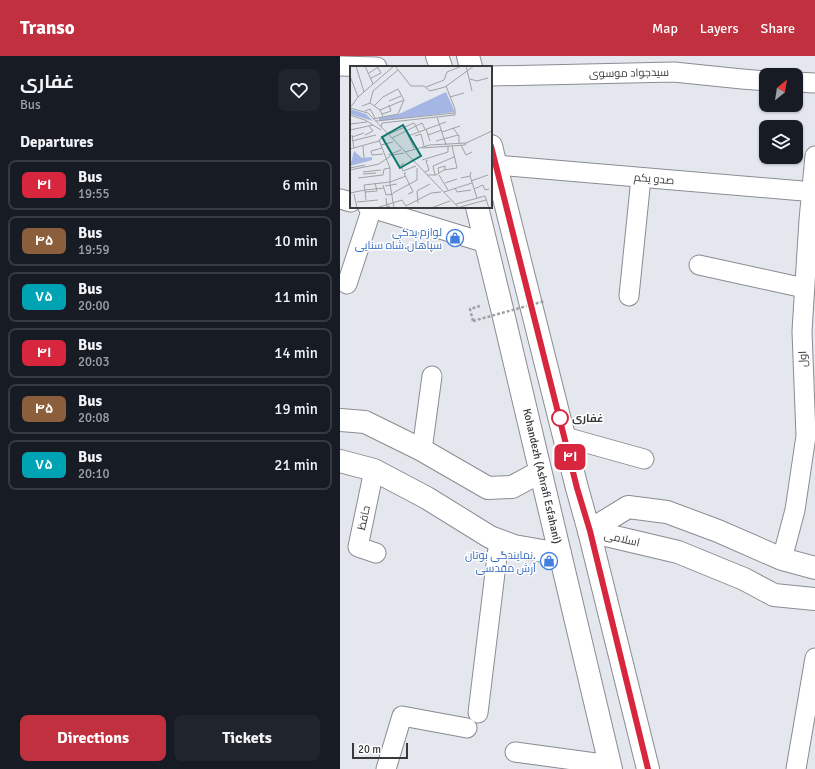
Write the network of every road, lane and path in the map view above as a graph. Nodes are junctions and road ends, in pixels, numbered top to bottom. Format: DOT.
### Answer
graph roads {
  1 [pos="437,56"];
  2 [pos="468,56"];
  3 [pos="340,66"];
  4 [pos="350,66"];
  5 [pos="441,66"];
  6 [pos="471,66"];
  7 [pos="492,76"];
  8 [pos="759,80"];
  9 [pos="803,82"];
  10 [pos="815,83"];
  11 [pos="494,156"];
  12 [pos="815,156"];
  13 [pos="641,178"];
  14 [pos="813,192"];
  15 [pos="340,199"];
  16 [pos="350,202"];
  17 [pos="370,208"];
  18 [pos="477,208"];
  19 [pos="486,243"];
  20 [pos="699,266"];
  21 [pos="348,284"];
  22 [pos="629,296"];
  23 [pos="808,298"];
  24 [pos="545,301"];
  25 [pos="470,309"];
  26 [pos="432,376"];
  27 [pos="809,393"];
  28 [pos="340,420"];
  29 [pos="565,437"];
  30 [pos="422,450"];
  31 [pos="809,453"];
  32 [pos="644,459"];
  33 [pos="340,461"];
  34 [pos="374,470"];
  35 [pos="540,472"];
  36 [pos="590,531"];
  37 [pos="499,540"];
  38 [pos="376,553"];
  39 [pos="560,554"];
  40 [pos="782,559"];
  41 [pos="815,568"];
  42 [pos="815,599"];
  43 [pos="815,658"];
  44 [pos="478,713"];
  45 [pos="467,728"];
  46 [pos="514,752"];
  47 [pos="610,767"];
  48 [pos="386,769"];
  49 [pos="648,769"];
  50 [pos="796,769"];
  1 -- 5 [label="main road"];
  2 -- 6 [label="main road"];
  3 -- 4 [label="street"];
  7 -- 8 [label="street, سیدجواد موسوی"];
  9 -- 10 [label="street"];
  11 -- 13 [label="street, صدو یکم"];
  11 -- 29 [label="main road"];
  12 -- 14 [label="street, اول"];
  13 -- 14 [label="street, صدو یکم"];
  13 -- 22 [label="street"];
  14 -- 23 [label="street, اول"];
  15 -- 16 [label="street"];
  17 -- 19 [label="street"];
  17 -- 21 [label="street"];
  18 -- 19 [label="main road, Kohandezh (Ashrafi Esfahani)"];
  19 -- 35 [label="main road, Kohandezh (Ashrafi Esfahani)"];
  20 -- 23 [label="street"];
  23 -- 27 [label="street, اول"];
  24 -- 25 [label="path, bridge"];
  26 -- 30 [label="street"];
  27 -- 31 [label="street, اول"];
  28 -- 30 [label="main road"];
  29 -- 32 [label="street"];
  29 -- 36 [label="main road"];
  30 -- 35 [label="main road"];
  31 -- 40 [label="street, اول"];
  33 -- 34 [label="main road"];
  34 -- 37 [label="main road"];
  34 -- 38 [label="street, حافظ"];
  35 -- 39 [label="main road, Kohandezh (Ashrafi Esfahani)"];
  36 -- 40 [label="main road, اسلامی"];
  36 -- 42 [label="main road, اسلامی"];
  36 -- 49 [label="main road"];
  37 -- 39 [label="main road"];
  37 -- 44 [label="street"];
  39 -- 47 [label="main road, Kohandezh (Ashrafi Esfahani)"];
  40 -- 41 [label="main road, اسلامی"];
  43 -- 50 [label="street"];
  45 -- 48 [label="street"];
  46 -- 47 [label="street"];
}
